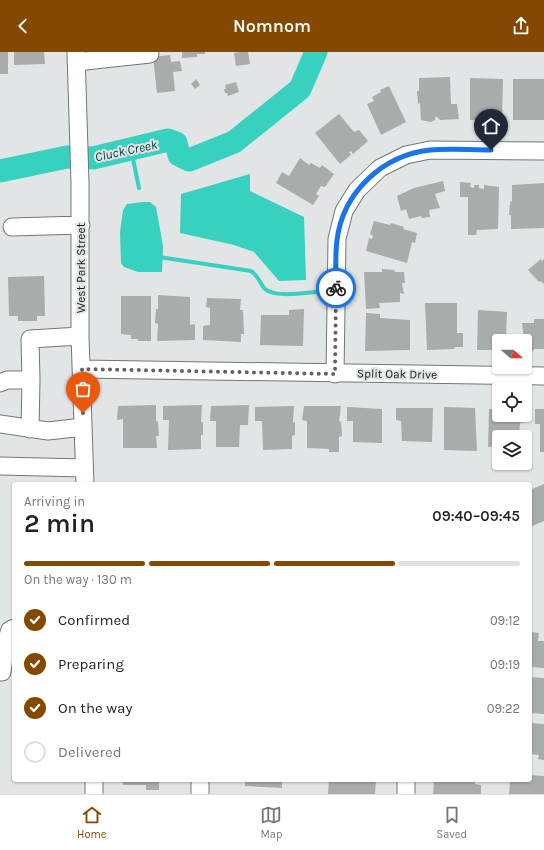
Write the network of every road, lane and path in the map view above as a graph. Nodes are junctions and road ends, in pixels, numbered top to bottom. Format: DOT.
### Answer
graph roads {
  1 [pos="150,54"];
  2 [pos="76,57"];
  3 [pos="544,151"];
  4 [pos="81,225"];
  5 [pos="12,227"];
  6 [pos="80,336"];
  7 [pos="82,369"];
  8 [pos="335,374"];
  9 [pos="544,376"];
  10 [pos="32,380"];
  11 [pos="0,383"];
  12 [pos="0,424"];
  13 [pos="83,427"];
  14 [pos="30,429"];
  15 [pos="0,466"];
  16 [pos="84,476"];
  17 [pos="12,629"];
  18 [pos="5,673"];
  19 [pos="94,782"];
  20 [pos="200,782"];
  21 [pos="406,782"];
  22 [pos="94,794"];
  23 [pos="200,794"];
  24 [pos="406,794"];
  1 -- 2 [label="street"];
  2 -- 4 [label="street, West Park Street"];
  3 -- 8 [label="street"];
  4 -- 5 [label="street"];
  4 -- 6 [label="street, West Park Street"];
  6 -- 7 [label="street, West Park Street"];
  6 -- 10 [label="street"];
  7 -- 8 [label="street, Split Oak Drive"];
  7 -- 13 [label="street, West Park Street"];
  8 -- 9 [label="street, Split Oak Drive"];
  10 -- 11 [label="street"];
  10 -- 14 [label="street"];
  12 -- 14 [label="street"];
  13 -- 14 [label="street"];
  13 -- 16 [label="street, West Park Street"];
  15 -- 16 [label="street"];
  17 -- 18 [label="street"];
  19 -- 22 [label="street"];
  20 -- 23 [label="street"];
  21 -- 24 [label="street"];
}
